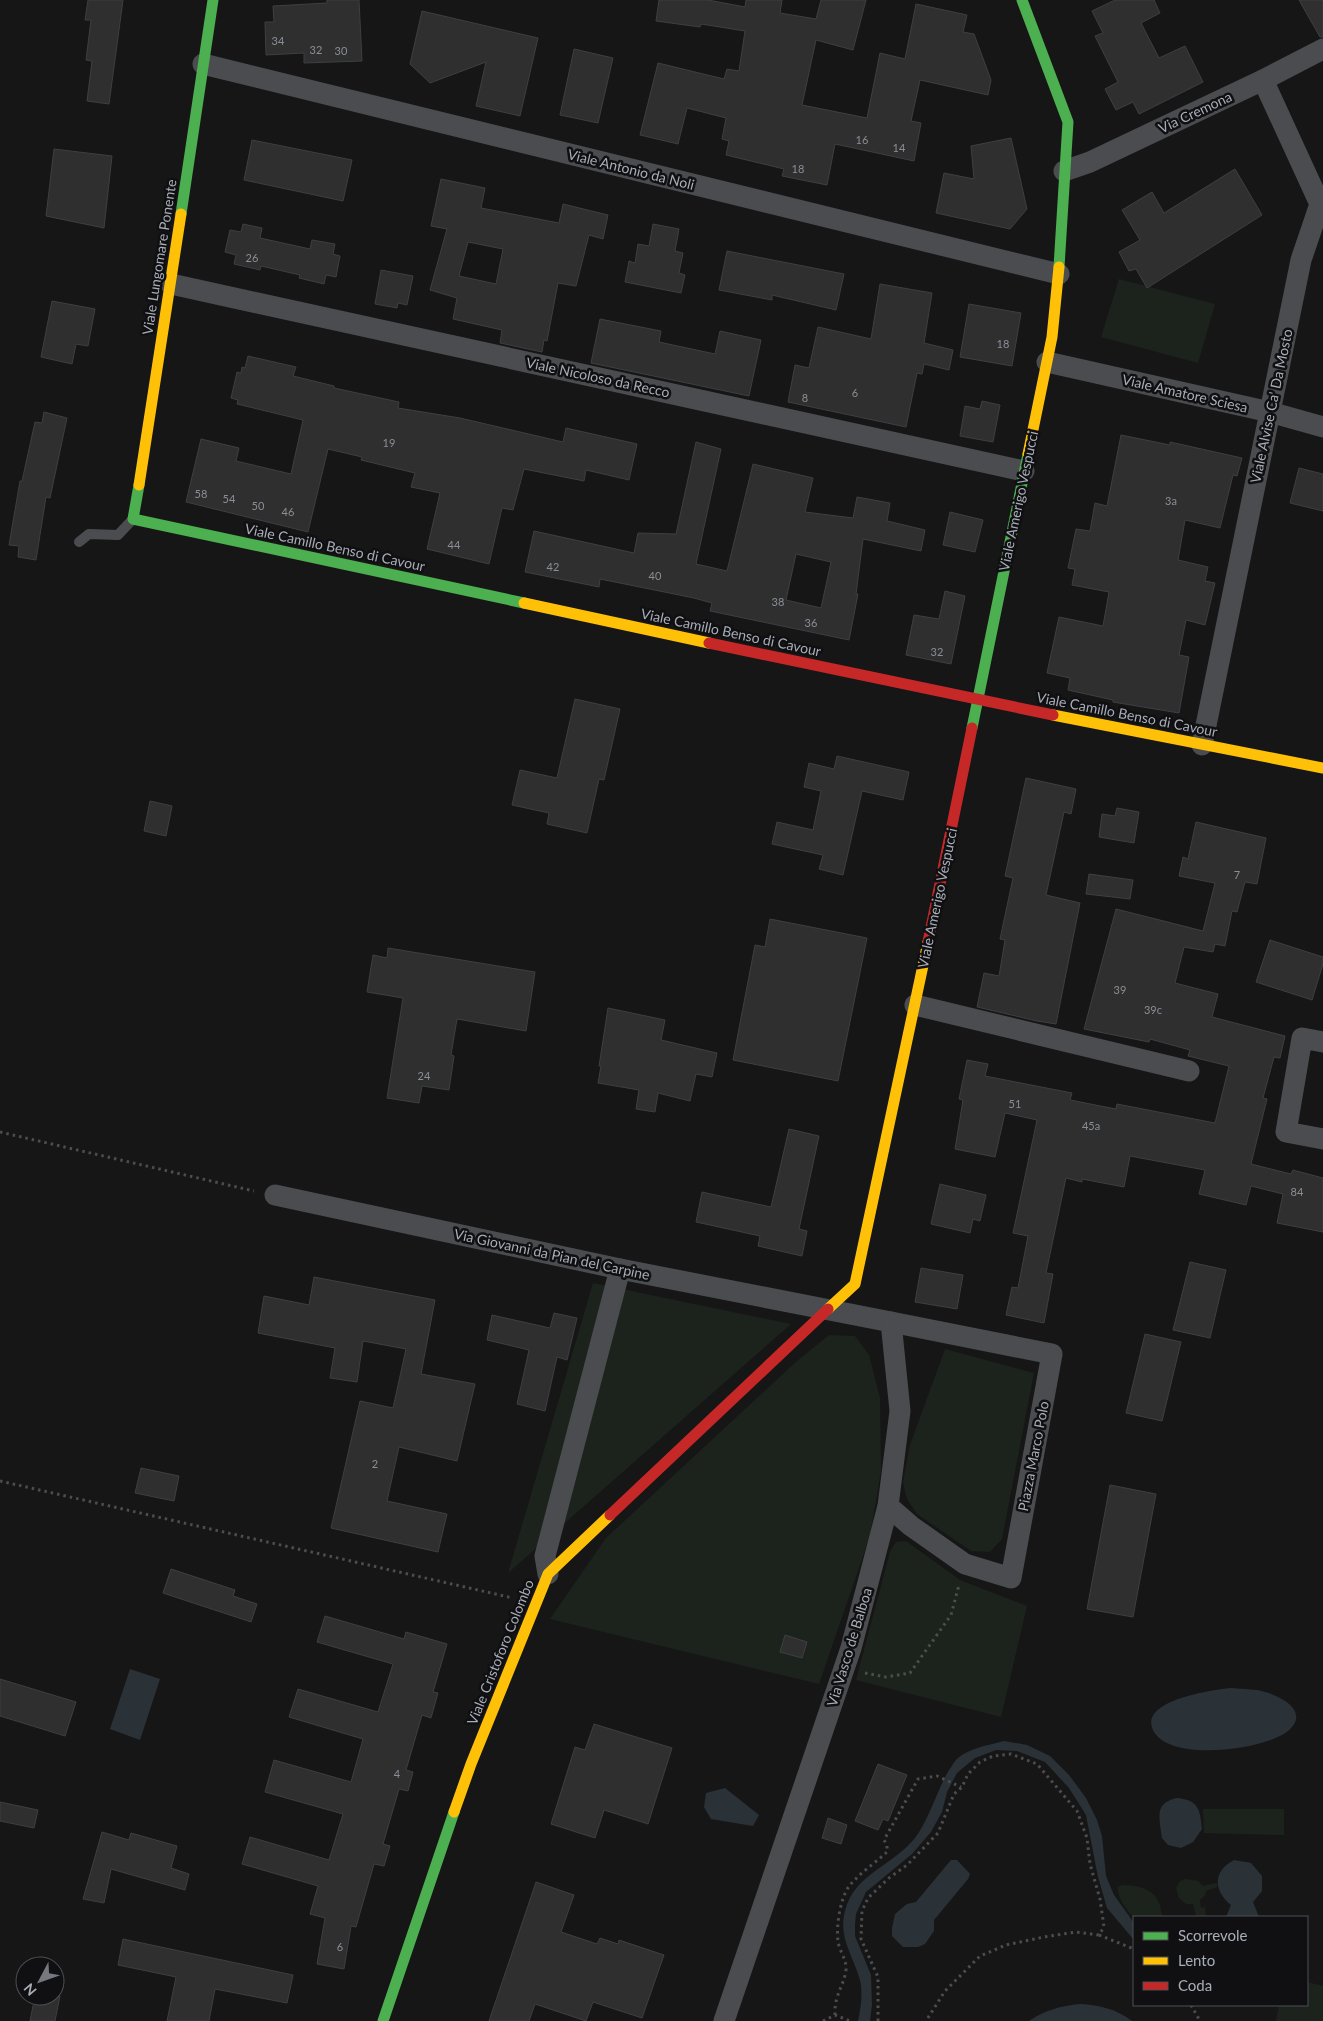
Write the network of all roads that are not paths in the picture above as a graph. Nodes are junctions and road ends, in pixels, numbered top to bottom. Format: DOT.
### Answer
graph roads {
  1 [pos="213,0"];
  2 [pos="1022,0"];
  3 [pos="1323,50"];
  4 [pos="203,64"];
  5 [pos="1263,80"];
  6 [pos="1064,171"];
  7 [pos="1322,204"];
  8 [pos="1059,274"];
  9 [pos="171,284"];
  10 [pos="1046,362"];
  11 [pos="1270,412"];
  12 [pos="1323,427"];
  13 [pos="1024,471"];
  14 [pos="133,519"];
  15 [pos="79,542"];
  16 [pos="978,700"];
  17 [pos="1202,744"];
  18 [pos="1323,768"];
  19 [pos="915,1005"];
  20 [pos="1323,1042"];
  21 [pos="1189,1071"];
  22 [pos="1323,1138"];
  23 [pos="275,1195"];
  24 [pos="620,1269"];
  25 [pos="829,1309"];
  26 [pos="891,1322"];
  27 [pos="888,1506"];
  28 [pos="548,1574"];
  29 [pos="383,2021"];
  30 [pos="724,2021"];
  1 -- 4 [label="street, Viale Lungomare Ponente"];
  2 -- 6 [label="street, Viale Amerigo Vespucci"];
  3 -- 5 [label="street, Via Cremona"];
  4 -- 8 [label="street, Viale Antonio da Noli"];
  4 -- 9 [label="street, Viale Lungomare Ponente"];
  5 -- 6 [label="street, Via Cremona"];
  5 -- 7 [label="street, Viale Alvise Ca' Da Mosto"];
  6 -- 8 [label="street, Viale Amerigo Vespucci"];
  7 -- 11 [label="street, Viale Alvise Ca' Da Mosto"];
  8 -- 10 [label="street, Viale Amerigo Vespucci"];
  9 -- 13 [label="street, Viale Nicoloso da Recco"];
  9 -- 14 [label="street, Viale Lungomare Ponente"];
  10 -- 11 [label="street, Viale Amatore Sciesa"];
  10 -- 13 [label="street, Viale Amerigo Vespucci"];
  11 -- 12 [label="street, Viale Amatore Sciesa"];
  11 -- 17 [label="street, Viale Alvise Ca' Da Mosto"];
  13 -- 16 [label="street, Viale Amerigo Vespucci"];
  14 -- 15 [label="lane"];
  14 -- 16 [label="street, Viale Camillo Benso di Cavour"];
  16 -- 17 [label="street, Viale Camillo Benso di Cavour"];
  16 -- 19 [label="street, Viale Amerigo Vespucci"];
  17 -- 18 [label="street, Viale Camillo Benso di Cavour"];
  19 -- 21 [label="street"];
  19 -- 25 [label="street, Viale Amerigo Vespucci"];
  20 -- 22 [label="street"];
  23 -- 24 [label="street, Via Giovanni da Pian del Carpine"];
  24 -- 25 [label="street, Via Giovanni da Pian del Carpine"];
  24 -- 28 [label="street"];
  25 -- 26 [label="street"];
  25 -- 28 [label="street, Viale Cristoforo Colombo"];
  26 -- 27 [label="street, Via Vasco de Balboa"];
  26 -- 27 [label="street, Piazza Marco Polo"];
  27 -- 30 [label="street, Via Vasco de Balboa"];
  28 -- 29 [label="street, Viale Cristoforo Colombo"];
}
